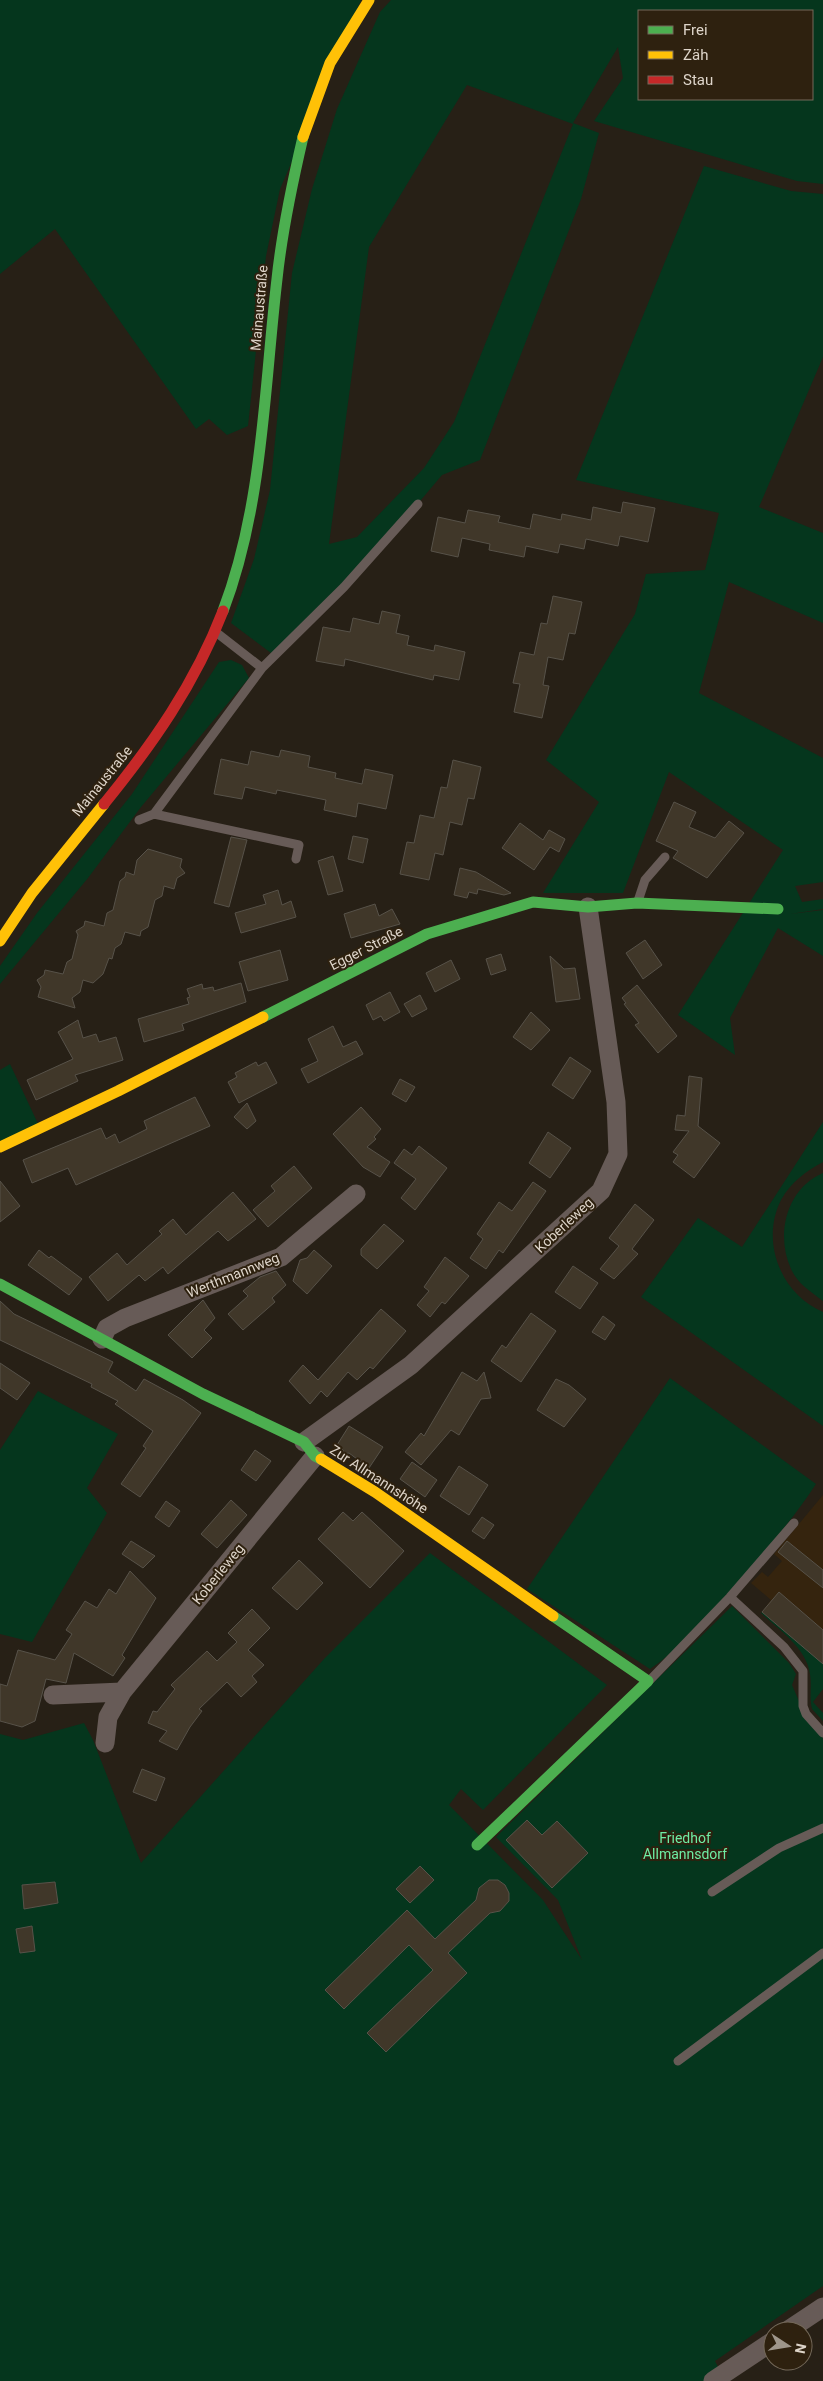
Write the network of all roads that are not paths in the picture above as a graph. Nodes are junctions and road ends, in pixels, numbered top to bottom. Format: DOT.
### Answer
graph roads {
  1 [pos="369,0"];
  2 [pos="418,504"];
  3 [pos="213,630"];
  4 [pos="262,668"];
  5 [pos="154,814"];
  6 [pos="139,820"];
  7 [pos="665,857"];
  8 [pos="296,859"];
  9 [pos="637,903"];
  10 [pos="588,907"];
  11 [pos="778,909"];
  12 [pos="1,936"];
  13 [pos="0,1147"];
  14 [pos="356,1194"];
  15 [pos="0,1284"];
  16 [pos="102,1339"];
  17 [pos="309,1449"];
  18 [pos="794,1523"];
  19 [pos="730,1597"];
  20 [pos="648,1682"];
  21 [pos="122,1692"];
  22 [pos="53,1695"];
  23 [pos="823,1732"];
  24 [pos="105,1743"];
  25 [pos="823,1828"];
  26 [pos="477,1845"];
  27 [pos="712,1892"];
  28 [pos="823,1953"];
  29 [pos="678,2061"];
  30 [pos="823,2307"];
  31 [pos="802,2321"];
  32 [pos="763,2348"];
  33 [pos="713,2381"];
  1 -- 3 [label="street, Mainaustraße"];
  2 -- 4 [label="lane"];
  3 -- 4 [label="lane"];
  3 -- 12 [label="street, Mainaustraße"];
  4 -- 5 [label="lane"];
  5 -- 6 [label="lane"];
  5 -- 8 [label="lane"];
  7 -- 9 [label="lane"];
  9 -- 10 [label="street, Egger Straße"];
  9 -- 11 [label="street, Egger Straße"];
  10 -- 13 [label="street, Egger Straße"];
  10 -- 17 [label="street, Koberleweg"];
  14 -- 16 [label="street, Werthmannweg"];
  15 -- 16 [label="street, Zur Allmannshöhe"];
  16 -- 17 [label="street, Zur Allmannshöhe"];
  17 -- 20 [label="street, Zur Allmannshöhe"];
  17 -- 21 [label="street, Koberleweg"];
  18 -- 19 [label="lane"];
  19 -- 20 [label="lane"];
  19 -- 23 [label="lane"];
  20 -- 26 [label="street"];
  21 -- 22 [label="street"];
  21 -- 24 [label="street, Koberleweg"];
  25 -- 27 [label="lane"];
  28 -- 29 [label="lane"];
  30 -- 31 [label="street"];
  32 -- 33 [label="street"];
}
